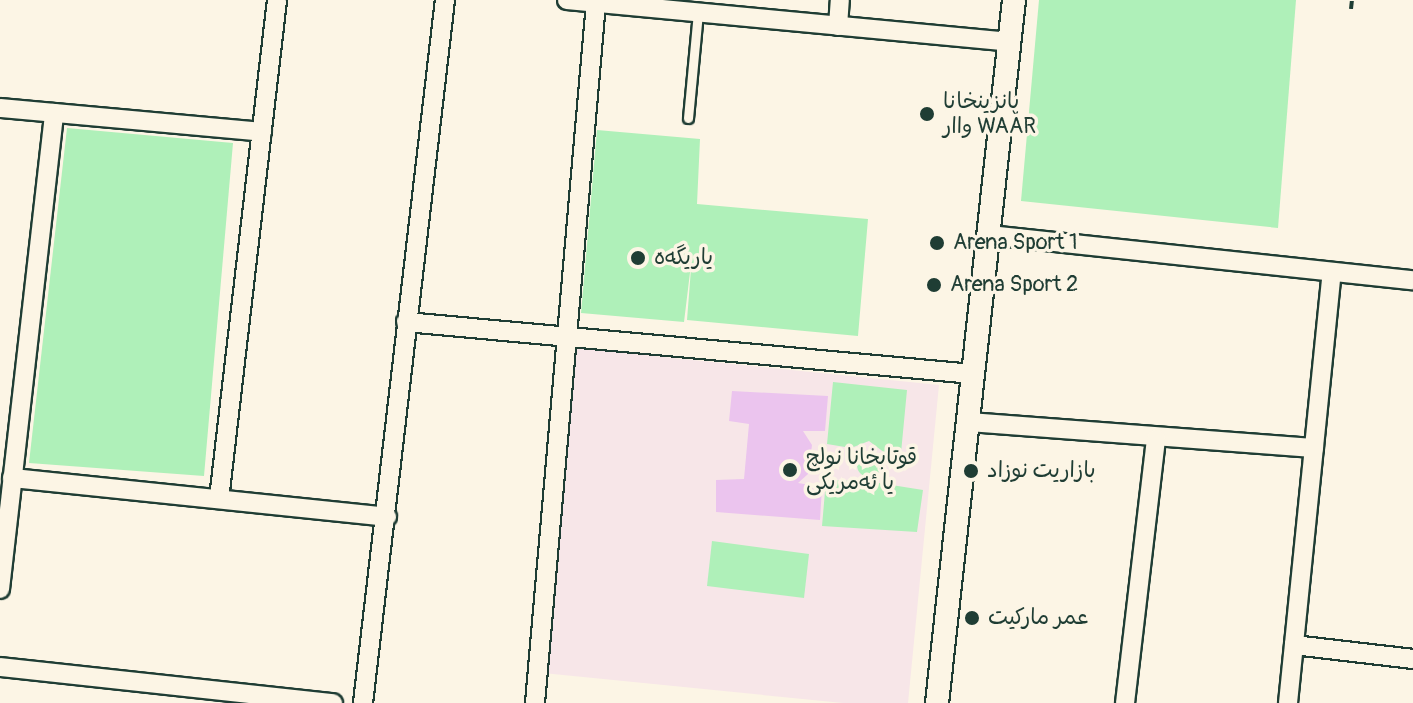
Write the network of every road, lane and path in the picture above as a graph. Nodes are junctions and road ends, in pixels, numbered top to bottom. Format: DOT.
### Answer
graph roads {
  1 [pos="277,0"];
  2 [pos="445,0"];
  3 [pos="567,0"];
  4 [pos="840,0"];
  5 [pos="1014,0"];
  6 [pos="1352,0"];
  7 [pos="596,3"];
  8 [pos="675,5"];
  9 [pos="1351,9"];
  10 [pos="698,13"];
  11 [pos="838,26"];
  12 [pos="1010,42"];
  13 [pos="0,108"];
  14 [pos="54,113"];
  15 [pos="688,118"];
  16 [pos="262,132"];
  17 [pos="989,235"];
  18 [pos="1332,272"];
  19 [pos="1413,280"];
  20 [pos="406,322"];
  21 [pos="566,339"];
  22 [pos="973,374"];
  23 [pos="968,422"];
  24 [pos="1156,439"];
  25 [pos="1314,448"];
  26 [pos="12,478"];
  27 [pos="219,499"];
  28 [pos="387,517"];
  29 [pos="0,589"];
  30 [pos="1294,645"];
  31 [pos="1413,659"];
  32 [pos="0,667"];
  33 [pos="333,703"];
  34 [pos="363,703"];
  35 [pos="535,703"];
  36 [pos="937,703"];
  37 [pos="1125,703"];
  38 [pos="1288,703"];
  1 -- 16 [label="street"];
  2 -- 20 [label="street"];
  3 -- 7 [label="street"];
  4 -- 11 [label="street"];
  5 -- 12 [label="street"];
  6 -- 9 [label="path"];
  7 -- 8 [label="street"];
  7 -- 21 [label="street"];
  8 -- 10 [label="street"];
  10 -- 11 [label="street"];
  10 -- 15 [label="lane"];
  11 -- 12 [label="street"];
  12 -- 17 [label="street"];
  13 -- 14 [label="street"];
  14 -- 16 [label="street"];
  14 -- 26 [label="street"];
  16 -- 27 [label="street"];
  17 -- 18 [label="street"];
  17 -- 22 [label="street"];
  18 -- 19 [label="street"];
  18 -- 25 [label="street"];
  20 -- 21 [label="street"];
  20 -- 28 [label="street"];
  21 -- 22 [label="street"];
  21 -- 35 [label="street"];
  22 -- 23 [label="street"];
  23 -- 24 [label="street"];
  23 -- 36 [label="street"];
  24 -- 25 [label="street"];
  24 -- 37 [label="street"];
  25 -- 30 [label="street"];
  26 -- 27 [label="street"];
  26 -- 29 [label="street"];
  27 -- 28 [label="street"];
  28 -- 34 [label="street"];
  30 -- 31 [label="street"];
  30 -- 38 [label="street"];
  32 -- 33 [label="street"];
}
